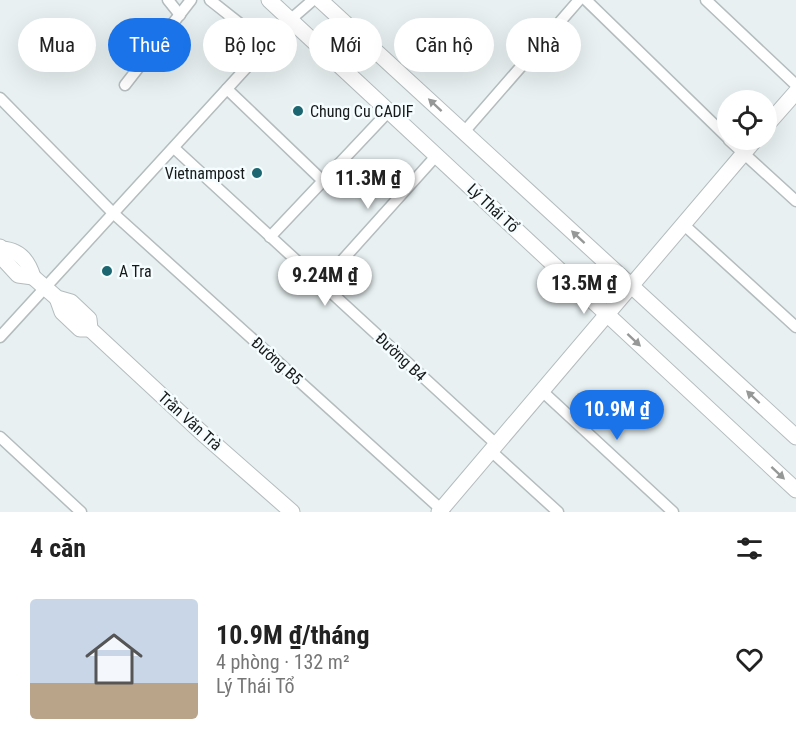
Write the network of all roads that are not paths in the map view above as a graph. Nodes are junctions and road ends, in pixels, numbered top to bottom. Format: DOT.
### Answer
graph roads {
  1 [pos="168,0"];
  2 [pos="191,0"];
  3 [pos="210,0"];
  4 [pos="269,0"];
  5 [pos="313,0"];
  6 [pos="320,0"];
  7 [pos="579,0"];
  8 [pos="586,0"];
  9 [pos="706,0"];
  10 [pos="180,15"];
  11 [pos="233,18"];
  12 [pos="288,18"];
  13 [pos="292,18"];
  14 [pos="297,26"];
  15 [pos="242,72"];
  16 [pos="125,85"];
  17 [pos="796,85"];
  18 [pos="227,89"];
  19 [pos="796,92"];
  20 [pos="0,98"];
  21 [pos="389,111"];
  22 [pos="777,114"];
  23 [pos="717,128"];
  24 [pos="464,132"];
  25 [pos="174,148"];
  26 [pos="741,150"];
  27 [pos="747,150"];
  28 [pos="744,153"];
  29 [pos="436,156"];
  30 [pos="322,180"];
  31 [pos="796,201"];
  32 [pos="113,213"];
  33 [pos="684,224"];
  34 [pos="270,237"];
  35 [pos="1,248"];
  36 [pos="321,284"];
  37 [pos="631,286"];
  38 [pos="52,293"];
  39 [pos="607,315"];
  40 [pos="796,327"];
  41 [pos="0,337"];
  42 [pos="542,391"];
  43 [pos="0,437"];
  44 [pos="796,437"];
  45 [pos="493,448"];
  46 [pos="796,490"];
  47 [pos="73,509"];
  48 [pos="441,511"];
  49 [pos="292,512"];
  50 [pos="558,512"];
  51 [pos="673,512"];
  1 -- 10 [label="street"];
  2 -- 10 [label="street"];
  3 -- 11 [label="street"];
  4 -- 12 [label="street, Lý Thái Tổ"];
  5 -- 13 [label="street"];
  24 -- 6 [label="street, one-way"];
  7 -- 24 [label="street"];
  8 -- 23 [label="street"];
  9 -- 17 [label="street"];
  10 -- 16 [label="street"];
  14 -- 21 [label="street, Lý Thái Tổ"];
  15 -- 18 [label="street"];
  18 -- 25 [label="street"];
  18 -- 30 [label="street"];
  19 -- 22 [label="street"];
  20 -- 32 [label="street, Đường B5"];
  21 -- 29 [label="street, Lý Thái Tổ"];
  21 -- 30 [label="street"];
  37 -- 24 [label="street, one-way"];
  25 -- 32 [label="street"];
  25 -- 34 [label="street, Đường B4"];
  26 -- 28 [label="street"];
  27 -- 28 [label="street"];
  28 -- 31 [label="street"];
  28 -- 33 [label="street"];
  29 -- 36 [label="street"];
  29 -- 39 [label="street, Lý Thái Tổ"];
  30 -- 34 [label="street"];
  32 -- 38 [label="street"];
  32 -- 48 [label="street, Đường B5"];
  33 -- 37 [label="street"];
  33 -- 40 [label="street"];
  34 -- 36 [label="street, Đường B4"];
  35 -- 38 [label="street, Trần Văn Trà"];
  36 -- 45 [label="street, Đường B4"];
  37 -- 39 [label="street"];
  44 -- 37 [label="street, one-way"];
  38 -- 41 [label="street"];
  38 -- 49 [label="street, Trần Văn Trà"];
  39 -- 42 [label="street"];
  39 -- 46 [label="street, Lý Thái Tổ, one-way"];
  42 -- 45 [label="street"];
  42 -- 51 [label="street"];
  43 -- 47 [label="street"];
  45 -- 48 [label="street"];
  45 -- 50 [label="street, Đường B4"];
}
